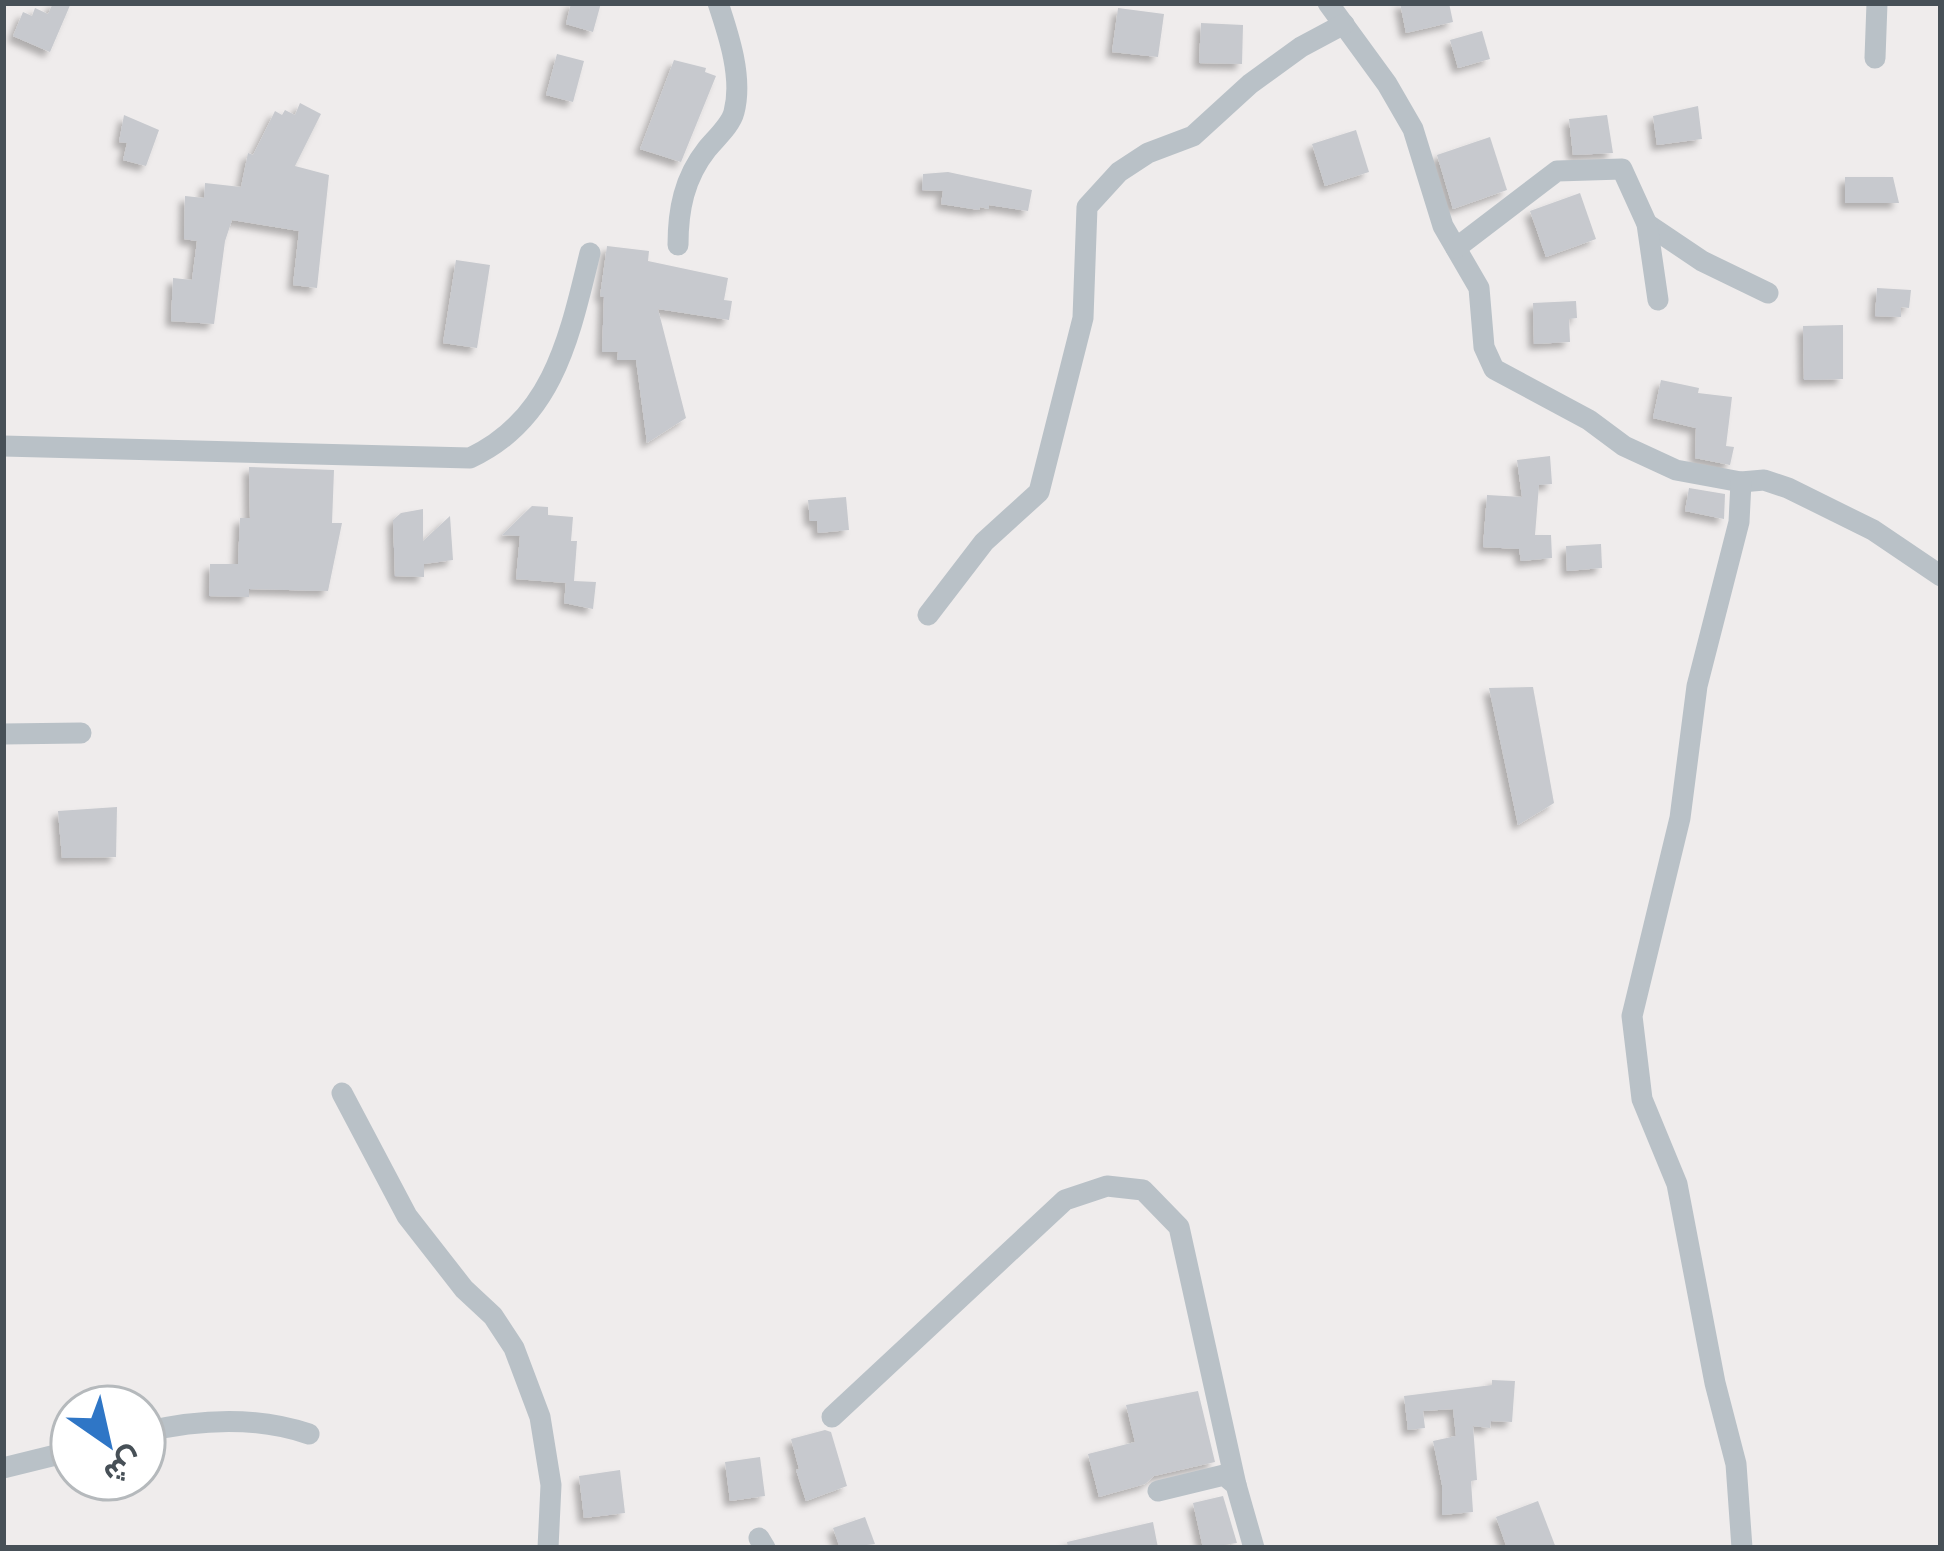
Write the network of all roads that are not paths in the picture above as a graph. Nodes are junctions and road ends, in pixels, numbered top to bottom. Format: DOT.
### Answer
graph roads {
  1 [pos="718,3"];
  2 [pos="1328,3"];
  3 [pos="1877,3"];
  4 [pos="1344,24"];
  5 [pos="1874,58"];
  6 [pos="1647,224"];
  7 [pos="678,245"];
  8 [pos="1456,248"];
  9 [pos="590,253"];
  10 [pos="1768,292"];
  11 [pos="1658,300"];
  12 [pos="3,446"];
  13 [pos="1741,482"];
  14 [pos="1941,576"];
  15 [pos="928,615"];
  16 [pos="81,733"];
  17 [pos="3,734"];
  18 [pos="342,1093"];
  19 [pos="832,1417"];
  20 [pos="168,1428"];
  21 [pos="310,1433"];
  22 [pos="48,1457"];
  23 [pos="3,1468"];
  24 [pos="1236,1485"];
  25 [pos="1158,1491"];
  26 [pos="548,1548"];
  27 [pos="1254,1548"];
  28 [pos="1742,1548"];
  1 -- 7 [label="street"];
  2 -- 4 [label="street"];
  3 -- 5 [label="street"];
  4 -- 8 [label="street"];
  4 -- 15 [label="street"];
  6 -- 8 [label="street"];
  6 -- 10 [label="street"];
  6 -- 11 [label="street"];
  8 -- 13 [label="street"];
  9 -- 12 [label="street"];
  13 -- 14 [label="street"];
  13 -- 28 [label="street"];
  16 -- 17 [label="street"];
  18 -- 26 [label="street"];
  19 -- 24 [label="street"];
  20 -- 21 [label="street"];
  22 -- 23 [label="street"];
  24 -- 25 [label="street"];
  24 -- 27 [label="street"];
}
